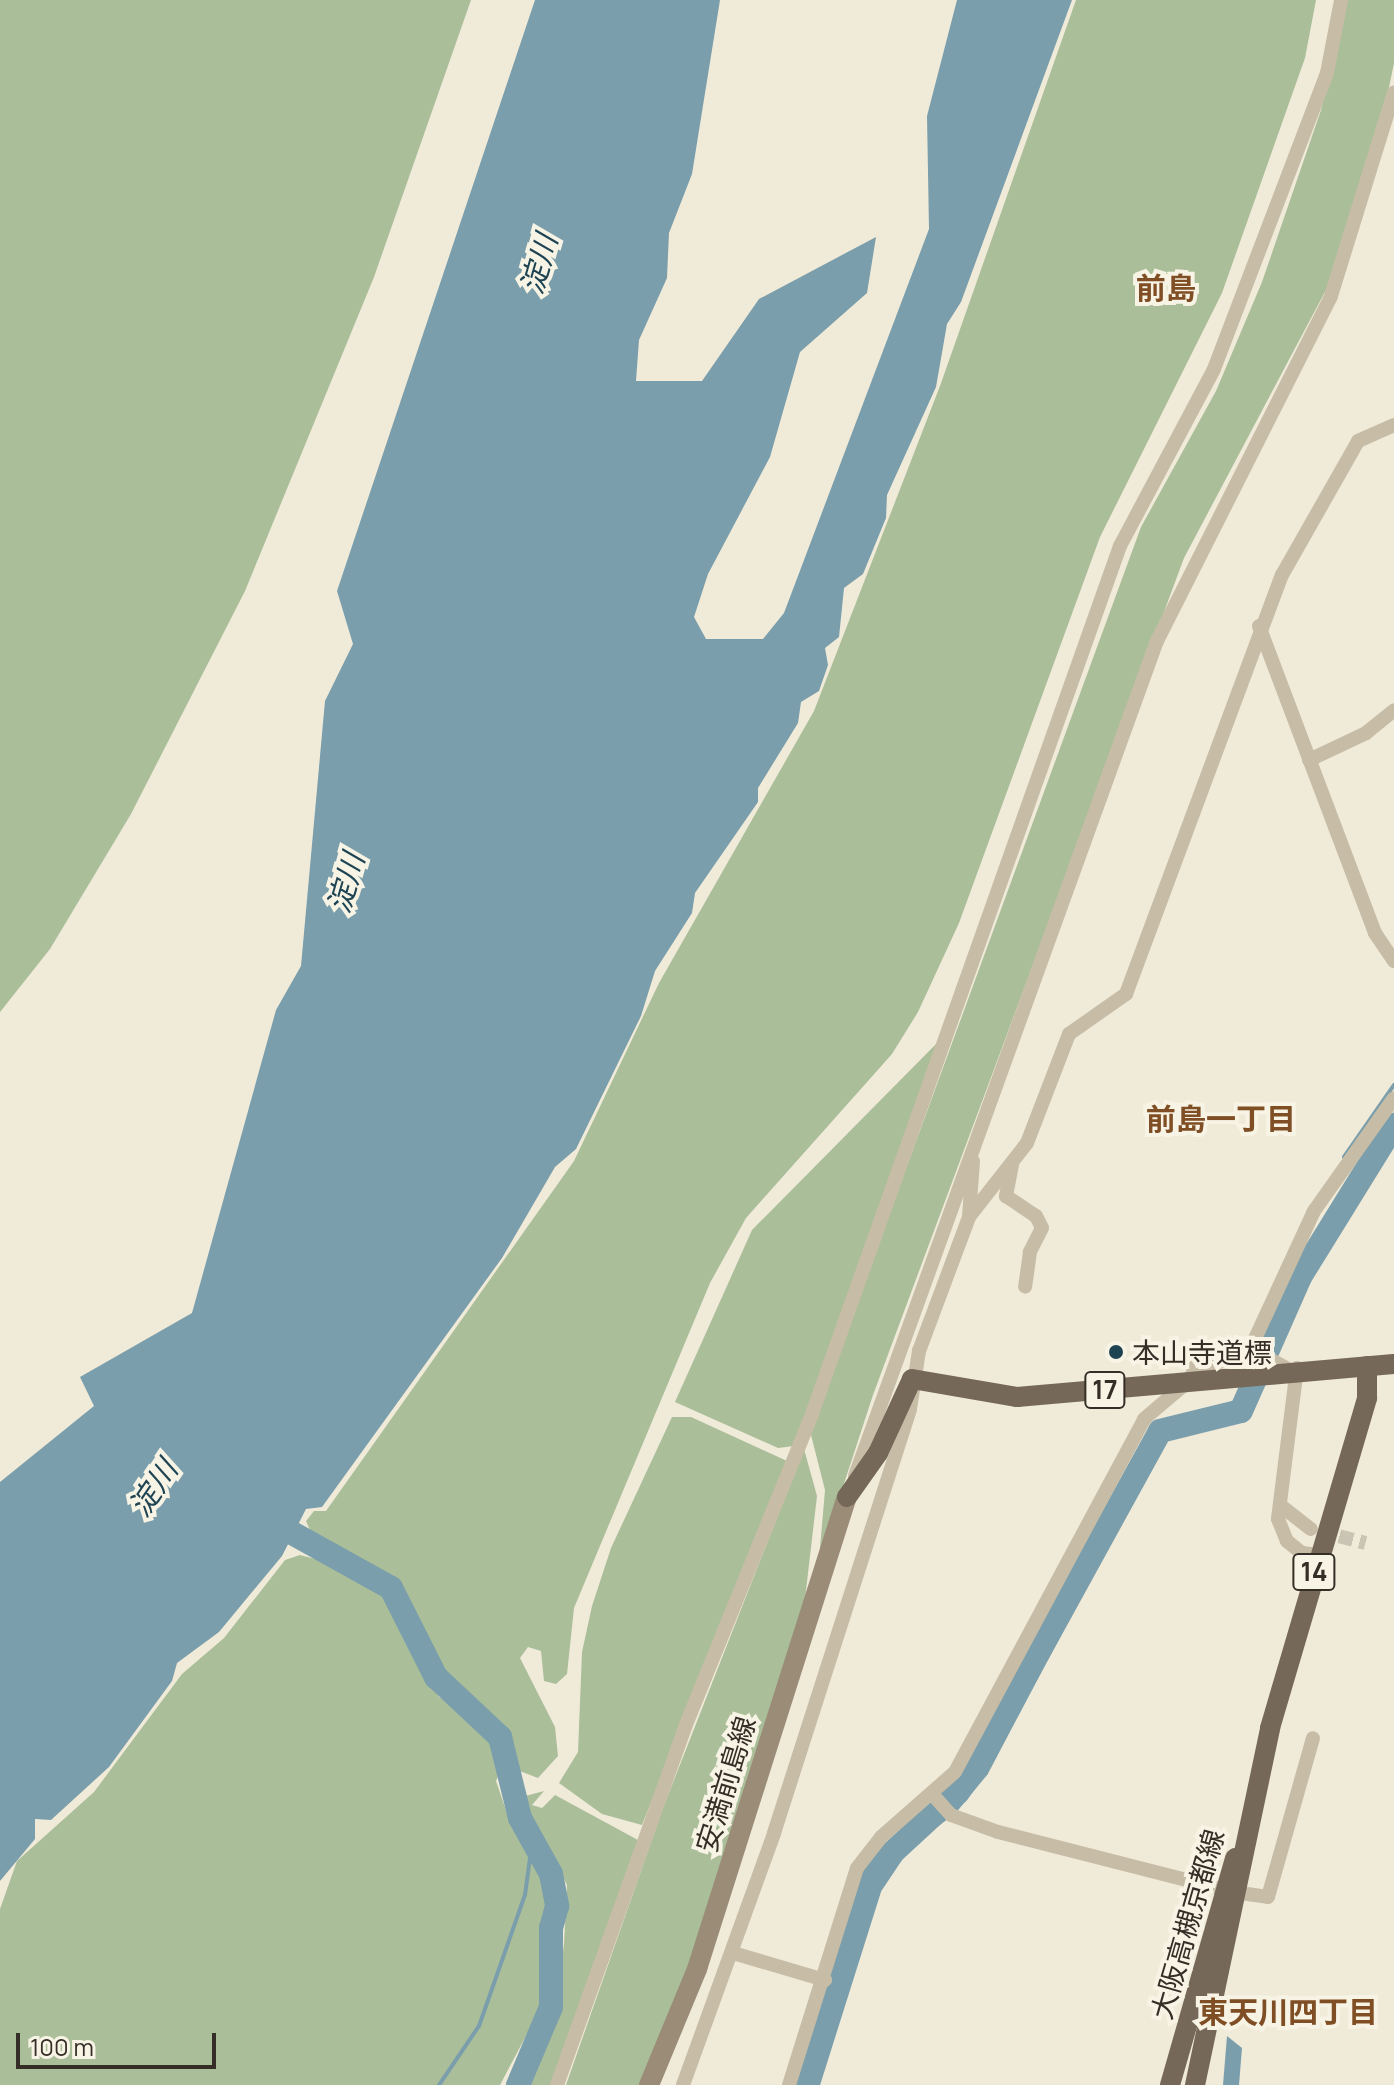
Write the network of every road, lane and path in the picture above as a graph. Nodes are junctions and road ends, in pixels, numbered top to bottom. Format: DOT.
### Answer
graph roads {
  1 [pos="1341,0"];
  2 [pos="1394,93"];
  3 [pos="1394,425"];
  4 [pos="1259,626"];
  5 [pos="1394,710"];
  6 [pos="1309,760"];
  7 [pos="1394,961"];
  8 [pos="1394,1098"];
  9 [pos="972,1153"];
  10 [pos="1013,1161"];
  11 [pos="969,1217"];
  12 [pos="1025,1287"];
  13 [pos="1251,1349"];
  14 [pos="1394,1364"];
  15 [pos="1367,1366"];
  16 [pos="1293,1368"];
  17 [pos="912,1379"];
  18 [pos="1190,1380"];
  19 [pos="847,1497"];
  20 [pos="1280,1505"];
  21 [pos="1311,1529"];
  22 [pos="1319,1555"];
  23 [pos="1313,1738"];
  24 [pos="933,1795"];
  25 [pos="1232,1892"];
  26 [pos="733,1953"];
  27 [pos="825,1980"];
  28 [pos="557,2085"];
  29 [pos="649,2085"];
  30 [pos="683,2085"];
  31 [pos="789,2085"];
  32 [pos="1170,2085"];
  33 [pos="1195,2085"];
  1 -- 28 [label="street"];
  2 -- 9 [label="street"];
  3 -- 4 [label="street"];
  4 -- 6 [label="street"];
  4 -- 10 [label="street"];
  5 -- 6 [label="street"];
  6 -- 7 [label="street"];
  8 -- 13 [label="street"];
  9 -- 11 [label="street"];
  9 -- 19 [label="street"];
  10 -- 11 [label="street"];
  10 -- 12 [label="street"];
  11 -- 17 [label="street"];
  13 -- 16 [label="street"];
  13 -- 18 [label="street"];
  14 -- 15 [label="main road, 17"];
  15 -- 16 [label="main road, 17"];
  15 -- 22 [label="main road, 大阪高槻京都線 / 14"];
  16 -- 18 [label="main road, 17"];
  16 -- 20 [label="street"];
  17 -- 18 [label="main road, 17"];
  17 -- 19 [label="main road"];
  17 -- 26 [label="street"];
  18 -- 24 [label="street"];
  19 -- 29 [label="main road, 安満前島線"];
  20 -- 21 [label="street"];
  20 -- 22 [label="street"];
  22 -- 25 [label="main road, 大阪高槻京都線 / 14"];
  23 -- 25 [label="street"];
  24 -- 25 [label="street"];
  24 -- 27 [label="street"];
  25 -- 32 [label="main road, 大阪高槻京都線 / 14"];
  25 -- 33 [label="main road, 大阪高槻京都線 / 14"];
  26 -- 27 [label="street"];
  26 -- 30 [label="street"];
  27 -- 31 [label="street"];
}
